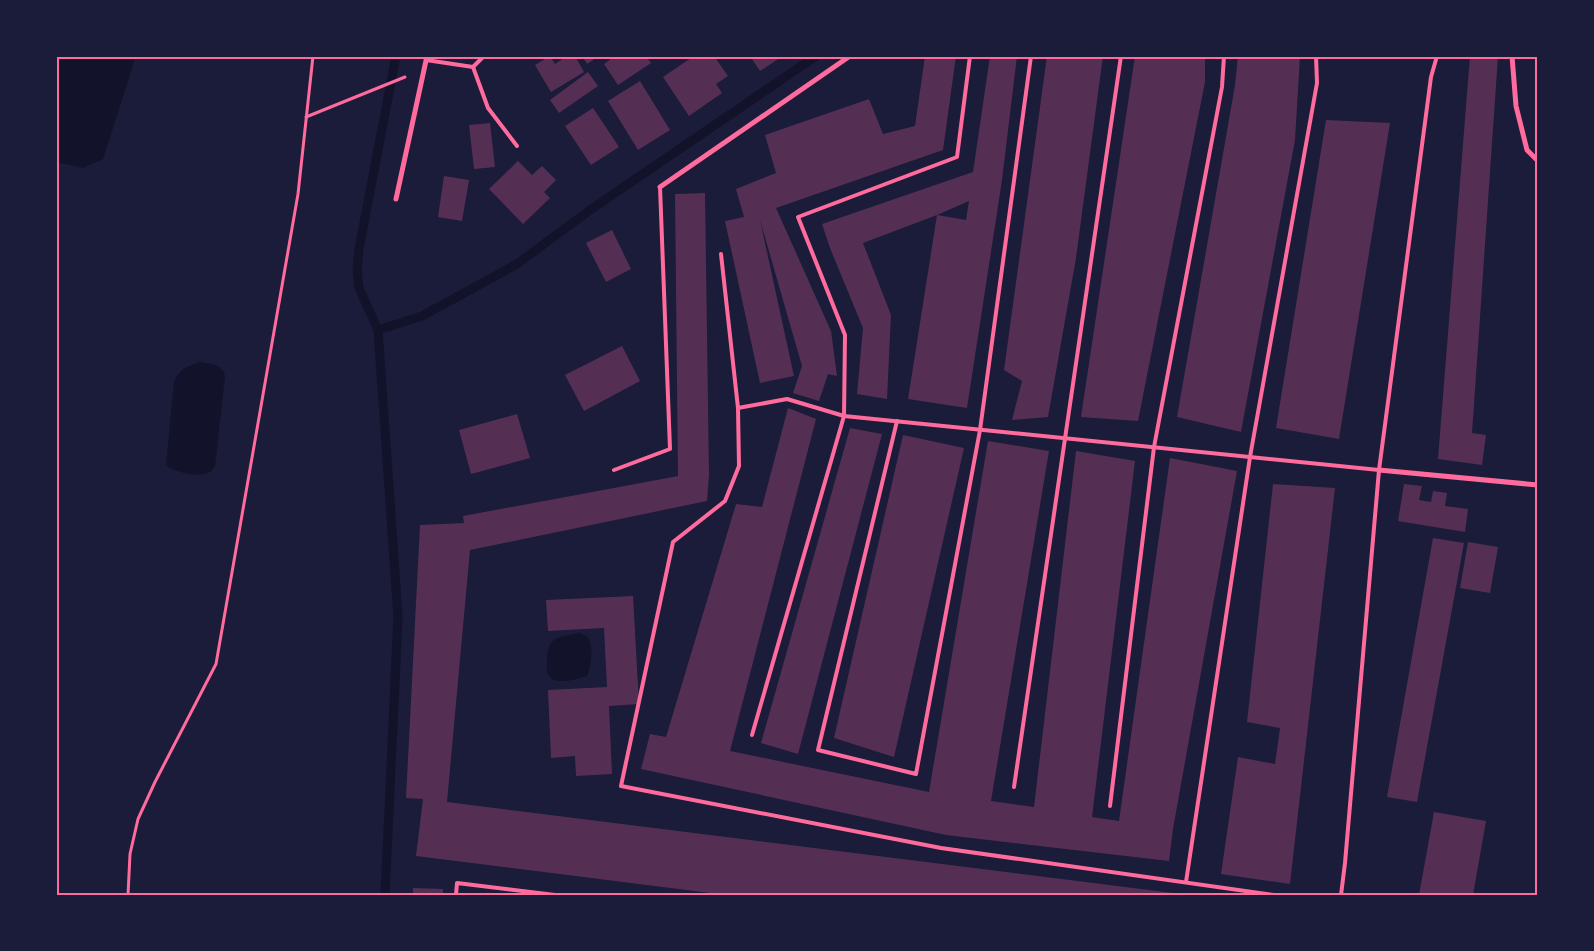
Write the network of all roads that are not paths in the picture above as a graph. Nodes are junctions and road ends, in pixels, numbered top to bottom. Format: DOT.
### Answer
graph roads {
  1 [pos="484,56"];
  2 [pos="850,56"];
  3 [pos="970,56"];
  4 [pos="1031,56"];
  5 [pos="1121,56"];
  6 [pos="1224,56"];
  7 [pos="1316,56"];
  8 [pos="1438,56"];
  9 [pos="1512,56"];
  10 [pos="426,58"];
  11 [pos="473,67"];
  12 [pos="517,146"];
  13 [pos="1538,161"];
  14 [pos="660,187"];
  15 [pos="396,200"];
  16 [pos="721,254"];
  17 [pos="738,408"];
  18 [pos="844,416"];
  19 [pos="897,421"];
  20 [pos="980,430"];
  21 [pos="1065,438"];
  22 [pos="1154,447"];
  23 [pos="1250,457"];
  24 [pos="614,470"];
  25 [pos="1379,470"];
  26 [pos="1538,484"];
  27 [pos="752,735"];
  28 [pos="1014,787"];
  29 [pos="1110,806"];
  30 [pos="1186,882"];
  31 [pos="456,895"];
  32 [pos="555,895"];
  33 [pos="1274,895"];
  34 [pos="1341,895"];
  1 -- 11 [label="lane"];
  2 -- 14 [label="street"];
  3 -- 18 [label="lane"];
  4 -- 20 [label="lane"];
  5 -- 21 [label="lane"];
  6 -- 22 [label="lane"];
  7 -- 23 [label="lane"];
  8 -- 25 [label="lane"];
  9 -- 13 [label="street"];
  10 -- 11 [label="lane"];
  10 -- 15 [label="street"];
  11 -- 12 [label="lane"];
  14 -- 24 [label="lane"];
  16 -- 17 [label="lane"];
  17 -- 18 [label="lane"];
  17 -- 30 [label="lane"];
  18 -- 19 [label="lane"];
  18 -- 27 [label="lane"];
  19 -- 20 [label="lane"];
  19 -- 20 [label="lane"];
  20 -- 21 [label="lane"];
  21 -- 22 [label="lane"];
  21 -- 28 [label="lane"];
  22 -- 23 [label="lane"];
  22 -- 29 [label="lane"];
  23 -- 25 [label="lane"];
  23 -- 30 [label="lane"];
  25 -- 26 [label="street"];
  25 -- 34 [label="lane"];
  30 -- 33 [label="lane"];
  31 -- 32 [label="lane"];
}
